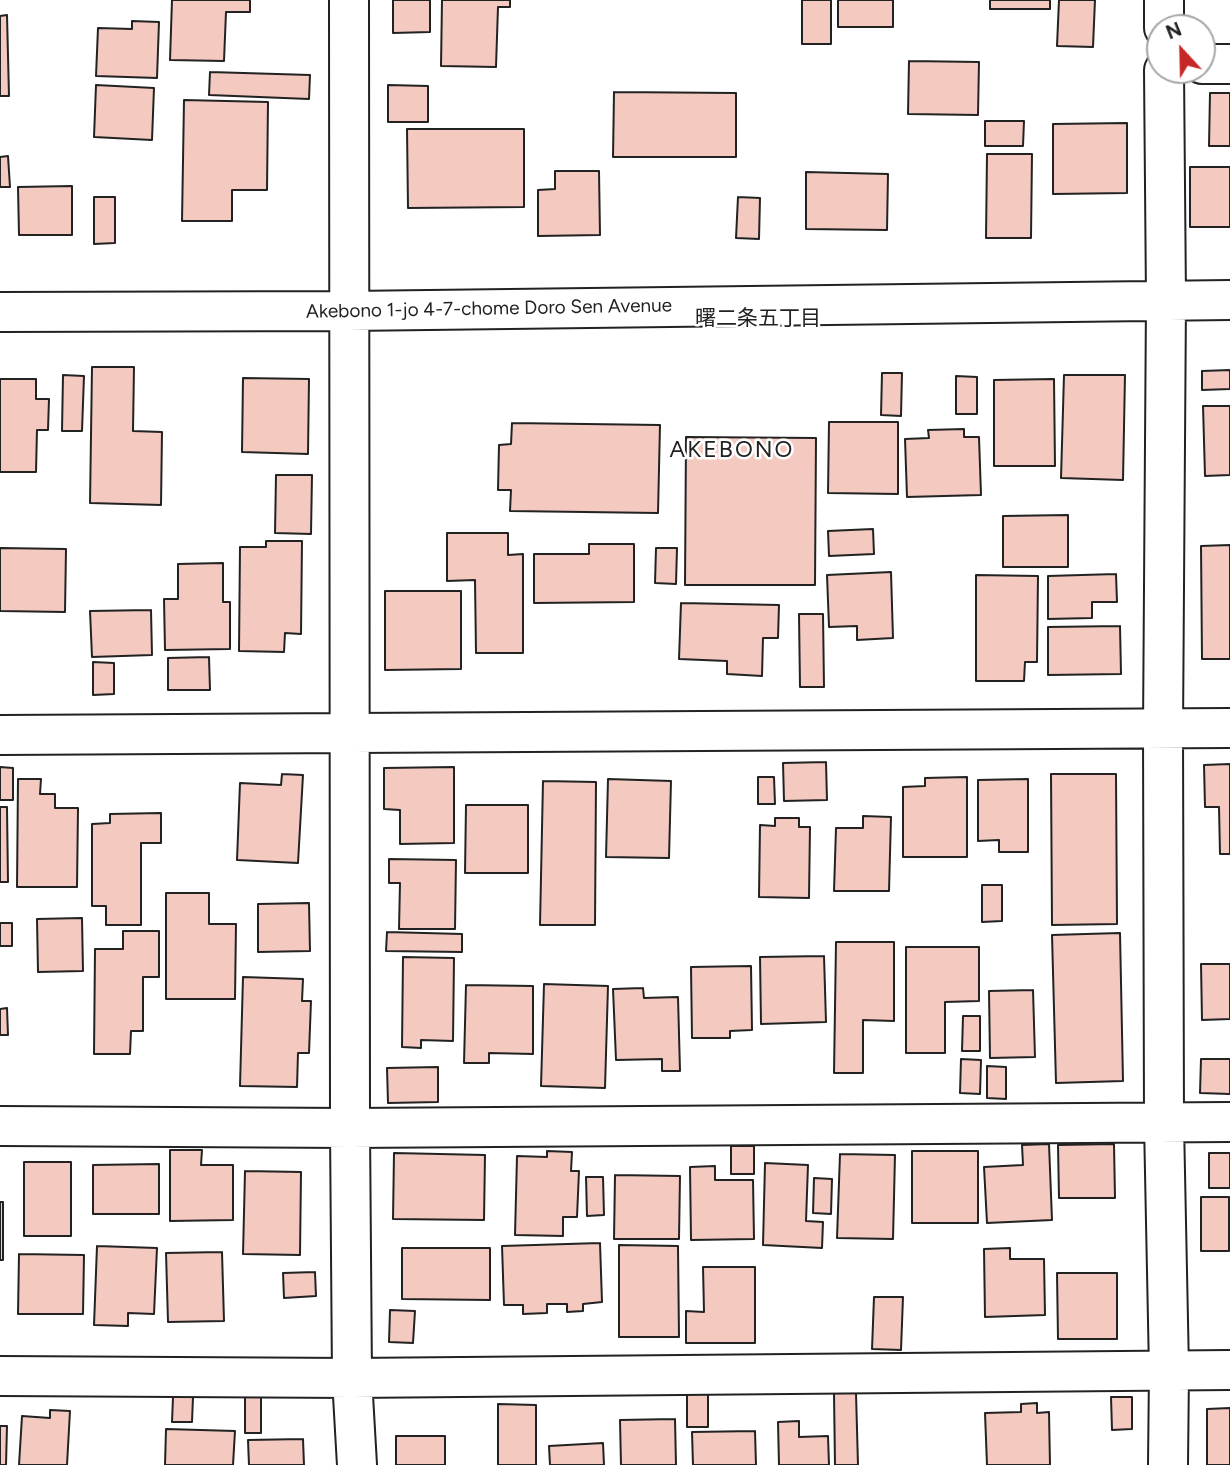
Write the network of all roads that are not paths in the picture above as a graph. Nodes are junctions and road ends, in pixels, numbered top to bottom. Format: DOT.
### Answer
graph roads {
  1 [pos="349,0"];
  2 [pos="1164,84"];
  3 [pos="1166,300"];
  4 [pos="1230,300"];
  5 [pos="349,311"];
  6 [pos="0,312"];
  7 [pos="1230,728"];
  8 [pos="1163,729"];
  9 [pos="349,733"];
  10 [pos="0,735"];
  11 [pos="1230,1122"];
  12 [pos="1164,1123"];
  13 [pos="0,1126"];
  14 [pos="350,1128"];
  15 [pos="1169,1370"];
  16 [pos="1230,1370"];
  17 [pos="0,1376"];
  18 [pos="352,1378"];
  19 [pos="357,1465"];
  20 [pos="1168,1465"];
  1 -- 5 [label="street"];
  2 -- 3 [label="street"];
  3 -- 4 [label="street, Akebono 1-jo 4-7-chome Doro Sen Avenue"];
  3 -- 5 [label="street, Akebono 1-jo 4-7-chome Doro Sen Avenue"];
  3 -- 8 [label="street"];
  5 -- 6 [label="street, Akebono 1-jo 4-7-chome Doro Sen Avenue"];
  5 -- 9 [label="street"];
  7 -- 8 [label="street"];
  8 -- 9 [label="street"];
  8 -- 12 [label="street"];
  9 -- 10 [label="street"];
  9 -- 14 [label="street"];
  11 -- 12 [label="street"];
  12 -- 14 [label="street"];
  12 -- 15 [label="street"];
  13 -- 14 [label="street"];
  14 -- 18 [label="street"];
  15 -- 16 [label="street"];
  15 -- 18 [label="street"];
  15 -- 20 [label="street"];
  17 -- 18 [label="street"];
  18 -- 19 [label="street"];
}
